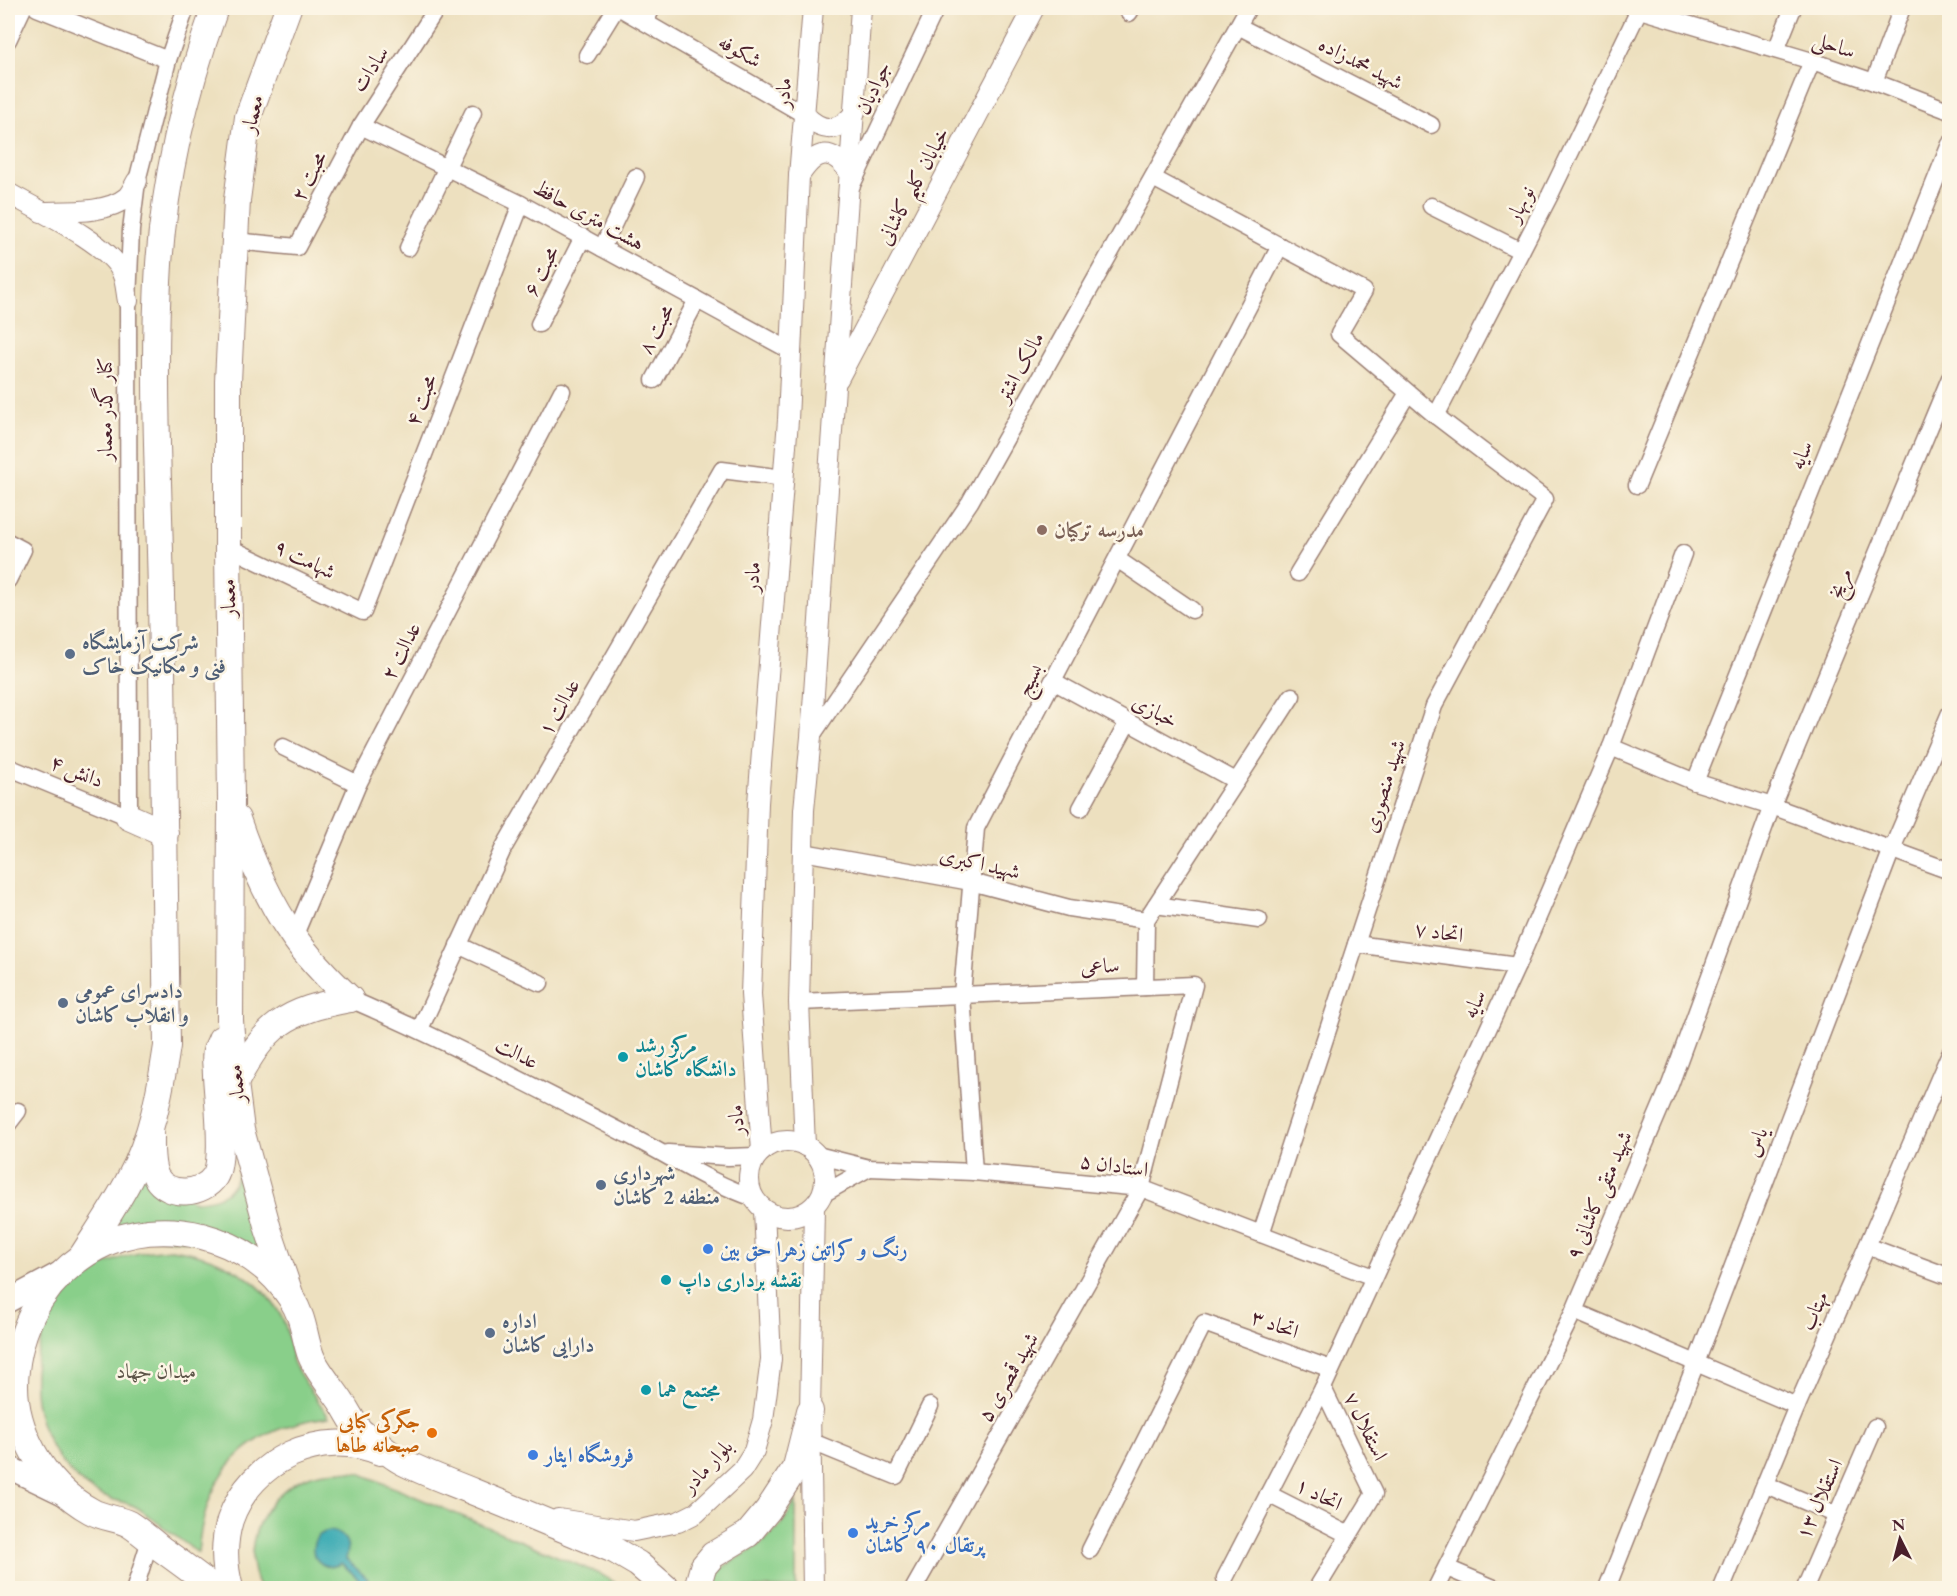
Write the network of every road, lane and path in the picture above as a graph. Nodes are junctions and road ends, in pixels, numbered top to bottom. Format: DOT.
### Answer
graph roads {
  1 [pos="23,8"];
  2 [pos="37,8"];
  3 [pos="186,8"];
  4 [pos="215,8"];
  5 [pos="288,8"];
  6 [pos="437,8"];
  7 [pos="618,8"];
  8 [pos="813,8"];
  9 [pos="861,8"];
  10 [pos="936,8"];
  11 [pos="1034,8"];
  12 [pos="1248,8"];
  13 [pos="1637,8"];
  14 [pos="1793,8"];
  15 [pos="1902,8"];
  16 [pos="648,15"];
  17 [pos="1238,26"];
  18 [pos="8,40"];
  19 [pos="1776,50"];
  20 [pos="587,55"];
  21 [pos="168,60"];
  22 [pos="1812,61"];
  23 [pos="1874,82"];
  24 [pos="1950,111"];
  25 [pos="855,112"];
  26 [pos="472,113"];
  27 [pos="805,115"];
  28 [pos="1431,125"];
  29 [pos="361,126"];
  30 [pos="1950,144"];
  31 [pos="446,167"];
  32 [pos="799,176"];
  33 [pos="636,177"];
  34 [pos="1153,178"];
  35 [pos="850,180"];
  36 [pos="138,181"];
  37 [pos="8,193"];
  38 [pos="521,204"];
  39 [pos="1431,206"];
  40 [pos="41,212"];
  41 [pos="583,237"];
  42 [pos="235,241"];
  43 [pos="1280,246"];
  44 [pos="408,248"];
  45 [pos="602,248"];
  46 [pos="1521,251"];
  47 [pos="697,300"];
  48 [pos="128,301"];
  49 [pos="539,324"];
  50 [pos="793,352"];
  51 [pos="1950,378"];
  52 [pos="654,380"];
  53 [pos="835,386"];
  54 [pos="562,392"];
  55 [pos="1408,393"];
  56 [pos="1436,416"];
  57 [pos="784,478"];
  58 [pos="1637,485"];
  59 [pos="8,542"];
  60 [pos="228,547"];
  61 [pos="1683,554"];
  62 [pos="1117,559"];
  63 [pos="1298,573"];
  64 [pos="8,580"];
  65 [pos="1191,610"];
  66 [pos="363,612"];
  67 [pos="1053,681"];
  68 [pos="1292,696"];
  69 [pos="1950,713"];
  70 [pos="1128,722"];
  71 [pos="811,737"];
  72 [pos="283,747"];
  73 [pos="1611,747"];
  74 [pos="8,767"];
  75 [pos="1236,781"];
  76 [pos="1695,782"];
  77 [pos="358,784"];
  78 [pos="231,800"];
  79 [pos="1772,806"];
  80 [pos="1081,808"];
  81 [pos="129,817"];
  82 [pos="165,833"];
  83 [pos="1892,849"];
  84 [pos="803,852"];
  85 [pos="1950,871"];
  86 [pos="971,882"];
  87 [pos="1156,905"];
  88 [pos="1146,920"];
  89 [pos="1259,920"];
  90 [pos="294,937"];
  91 [pos="1356,944"];
  92 [pos="458,945"];
  93 [pos="1517,966"];
  94 [pos="540,983"];
  95 [pos="1145,987"];
  96 [pos="962,995"];
  97 [pos="350,999"];
  98 [pos="799,1002"];
  99 [pos="230,1021"];
  100 [pos="420,1029"];
  101 [pos="1950,1053"];
  102 [pos="235,1083"];
  103 [pos="152,1123"];
  104 [pos="811,1150"];
  105 [pos="662,1152"];
  106 [pos="759,1154"];
  107 [pos="869,1168"];
  108 [pos="974,1172"];
  109 [pos="1141,1188"];
  110 [pos="818,1201"];
  111 [pos="759,1204"];
  112 [pos="1261,1234"];
  113 [pos="1868,1246"];
  114 [pos="73,1264"];
  115 [pos="1373,1277"];
  116 [pos="1950,1277"];
  117 [pos="291,1297"];
  118 [pos="8,1301"];
  119 [pos="1574,1311"];
  120 [pos="1696,1363"];
  121 [pos="1331,1369"];
  122 [pos="1323,1388"];
  123 [pos="930,1406"];
  124 [pos="1797,1406"];
  125 [pos="810,1411"];
  126 [pos="1875,1427"];
  127 [pos="810,1441"];
  128 [pos="399,1460"];
  129 [pos="8,1467"];
  130 [pos="1766,1485"];
  131 [pos="1268,1494"];
  132 [pos="73,1498"];
  133 [pos="528,1514"];
  134 [pos="1837,1515"];
  135 [pos="1349,1535"];
  136 [pos="150,1540"];
  137 [pos="1090,1550"];
  138 [pos="1447,1568"];
  139 [pos="1225,1578"];
  140 [pos="135,1588"];
  141 [pos="214,1588"];
  142 [pos="230,1588"];
  143 [pos="666,1588"];
  144 [pos="697,1588"];
  145 [pos="813,1588"];
  146 [pos="914,1588"];
  147 [pos="1317,1588"];
  148 [pos="1437,1588"];
  149 [pos="1494,1588"];
  150 [pos="1607,1588"];
  151 [pos="1722,1588"];
  152 [pos="1805,1588"];
  1 -- 18 [label="street"];
  2 -- 21 [label="street"];
  3 -- 21 [label="street, کنار گذر معمار"];
  4 -- 82 [label="main road"];
  5 -- 42 [label="main road, معمار"];
  6 -- 29 [label="street, سادات"];
  7 -- 16 [label="street, شکوفه"];
  7 -- 20 [label="street, شکوفه"];
  8 -- 27 [label="street, مادر"];
  9 -- 25 [label="street"];
  10 -- 35 [label="street, جوادیان"];
  11 -- 53 [label="street, خیابان کلیم کاشانی"];
  12 -- 17 [label="street, مالک اشتر"];
  13 -- 19 [label="street, ساحلی"];
  13 -- 46 [label="street, نوبهار"];
  14 -- 19 [label="street"];
  15 -- 23 [label="street"];
  16 -- 27 [label="street, شکوفه"];
  17 -- 28 [label="street, شهید محمدزاده"];
  17 -- 34 [label="street, مالک اشتر"];
  19 -- 22 [label="street, ساحلی"];
  21 -- 36 [label="street, کنار گذر معمار"];
  22 -- 23 [label="street, ساحلی"];
  22 -- 58 [label="street"];
  23 -- 24 [label="street, ساحلی"];
  25 -- 27 [label="street"];
  25 -- 35 [label="street"];
  26 -- 31 [label="street"];
  27 -- 32 [label="street, مادر"];
  29 -- 31 [label="street, هشت متری حافظ"];
  29 -- 42 [label="street, محبت ۲"];
  30 -- 76 [label="street, سایه"];
  31 -- 38 [label="street, هشت متری حافظ"];
  31 -- 44 [label="street"];
  32 -- 35 [label="street"];
  32 -- 50 [label="street, مادر"];
  33 -- 45 [label="street"];
  34 -- 43 [label="street"];
  34 -- 71 [label="street, مالک اشتر"];
  35 -- 53 [label="street"];
  36 -- 40 [label="street"];
  36 -- 48 [label="street, کنار گذر معمار"];
  37 -- 40 [label="street"];
  38 -- 41 [label="street, هشت متری حافظ"];
  38 -- 66 [label="street, محبت ۴"];
  39 -- 46 [label="street"];
  40 -- 48 [label="street"];
  41 -- 45 [label="street, هشت متری حافظ"];
  41 -- 49 [label="street, محبت ۶"];
  42 -- 60 [label="main road, معمار"];
  43 -- 55 [label="street"];
  43 -- 62 [label="street, بسیج"];
  45 -- 47 [label="street, هشت متری حافظ"];
  46 -- 56 [label="street, نوبهار"];
  47 -- 50 [label="street, هشت متری حافظ"];
  47 -- 52 [label="street, محبت ۸"];
  48 -- 81 [label="street, کنار گذر معمار"];
  50 -- 57 [label="street, مادر"];
  51 -- 79 [label="street, مریخ"];
  53 -- 71 [label="street"];
  54 -- 77 [label="street, عدالت ۲"];
  55 -- 56 [label="street"];
  55 -- 63 [label="street"];
  56 -- 91 [label="street, شهید منصوری"];
  57 -- 92 [label="street, عدالت ۱"];
  57 -- 106 [label="street, مادر"];
  59 -- 64 [label="street"];
  60 -- 66 [label="street, شهامت ۹"];
  60 -- 78 [label="main road, معمار"];
  61 -- 73 [label="street, سایه"];
  62 -- 65 [label="street"];
  62 -- 67 [label="street, بسیج"];
  67 -- 70 [label="street, خبازی"];
  67 -- 86 [label="street, بسیج"];
  68 -- 75 [label="street"];
  69 -- 83 [label="street, یاس"];
  70 -- 75 [label="street, خبازی"];
  70 -- 80 [label="street"];
  71 -- 84 [label="street"];
  72 -- 77 [label="street"];
  73 -- 76 [label="street"];
  73 -- 93 [label="street, سایه"];
  74 -- 81 [label="street, دانش ۴"];
  75 -- 87 [label="street"];
  76 -- 79 [label="street"];
  77 -- 90 [label="street, عدالت ۲"];
  78 -- 90 [label="main road"];
  78 -- 99 [label="main road, معمار"];
  79 -- 83 [label="street"];
  79 -- 119 [label="street, شهید متقی کاشانی ۹"];
  81 -- 82 [label="main road"];
  82 -- 103 [label="main road"];
  83 -- 85 [label="street"];
  83 -- 120 [label="street, یاس"];
  84 -- 86 [label="street, شهید اکبری"];
  84 -- 98 [label="street"];
  86 -- 88 [label="street, شهید اکبری"];
  86 -- 96 [label="street, بسیج"];
  87 -- 88 [label="street"];
  87 -- 89 [label="street"];
  88 -- 95 [label="street"];
  90 -- 97 [label="main road"];
  91 -- 93 [label="street, اتحاد ۷"];
  91 -- 112 [label="street, شهید منصوری"];
  92 -- 94 [label="street"];
  92 -- 100 [label="street, عدالت ۱"];
  93 -- 115 [label="street, سایه"];
  95 -- 96 [label="street, ساعی"];
  95 -- 109 [label="street, ساعی"];
  96 -- 98 [label="street, ساعی"];
  96 -- 108 [label="street, بسیج"];
  97 -- 100 [label="street, عدالت"];
  97 -- 102 [label="main road"];
  98 -- 104 [label="street"];
  99 -- 102 [label="main road, معمار"];
  99 -- 103 [label="main road"];
  100 -- 105 [label="street, عدالت"];
  101 -- 113 [label="street, مهتاب"];
  102 -- 117 [label="main road, معمار"];
  103 -- 114 [label="main road"];
  104 -- 106 [label="street"];
  104 -- 107 [label="street, استادان ۵"];
  104 -- 110 [label="street"];
  105 -- 106 [label="street"];
  105 -- 111 [label="street, عدالت"];
  106 -- 111 [label="street"];
  107 -- 108 [label="street, استادان ۵"];
  107 -- 110 [label="street"];
  108 -- 109 [label="street, استادان ۵"];
  109 -- 112 [label="street, استادان ۵"];
  109 -- 146 [label="street, شهید قمصری ۵"];
  110 -- 111 [label="street"];
  110 -- 125 [label="street"];
  111 -- 133 [label="street, بلوار مادر"];
  112 -- 115 [label="street, استادان ۵"];
  113 -- 116 [label="street"];
  113 -- 124 [label="street, مهتاب"];
  114 -- 117 [label="main road"];
  114 -- 118 [label="main road"];
  114 -- 132 [label="main road"];
  115 -- 121 [label="street, استقلال ۷"];
  117 -- 128 [label="main road"];
  119 -- 120 [label="street"];
  119 -- 138 [label="street, شهید متقی کاشانی ۹"];
  120 -- 124 [label="street"];
  120 -- 150 [label="street, یاس"];
  121 -- 122 [label="street, استقلال ۷"];
  121 -- 137 [label="street, اتحاد ۳"];
  122 -- 131 [label="street"];
  122 -- 135 [label="street, استقلال ۷"];
  123 -- 127 [label="street"];
  124 -- 130 [label="street, مهتاب"];
  125 -- 127 [label="street"];
  125 -- 144 [label="main road"];
  126 -- 134 [label="street, استقلال ۱۳"];
  127 -- 145 [label="street"];
  128 -- 133 [label="main road"];
  128 -- 142 [label="main road"];
  129 -- 132 [label="main road"];
  130 -- 134 [label="street"];
  130 -- 151 [label="street, مهتاب"];
  131 -- 135 [label="street, اتحاد ۱"];
  131 -- 139 [label="street"];
  132 -- 136 [label="main road"];
  133 -- 143 [label="main road"];
  134 -- 152 [label="street, استقلال ۱۳"];
  135 -- 147 [label="street, استقلال ۷"];
  136 -- 140 [label="street"];
  136 -- 141 [label="main road"];
  138 -- 148 [label="street, شهید متقی کاشانی ۹"];
  138 -- 149 [label="street"];
}
